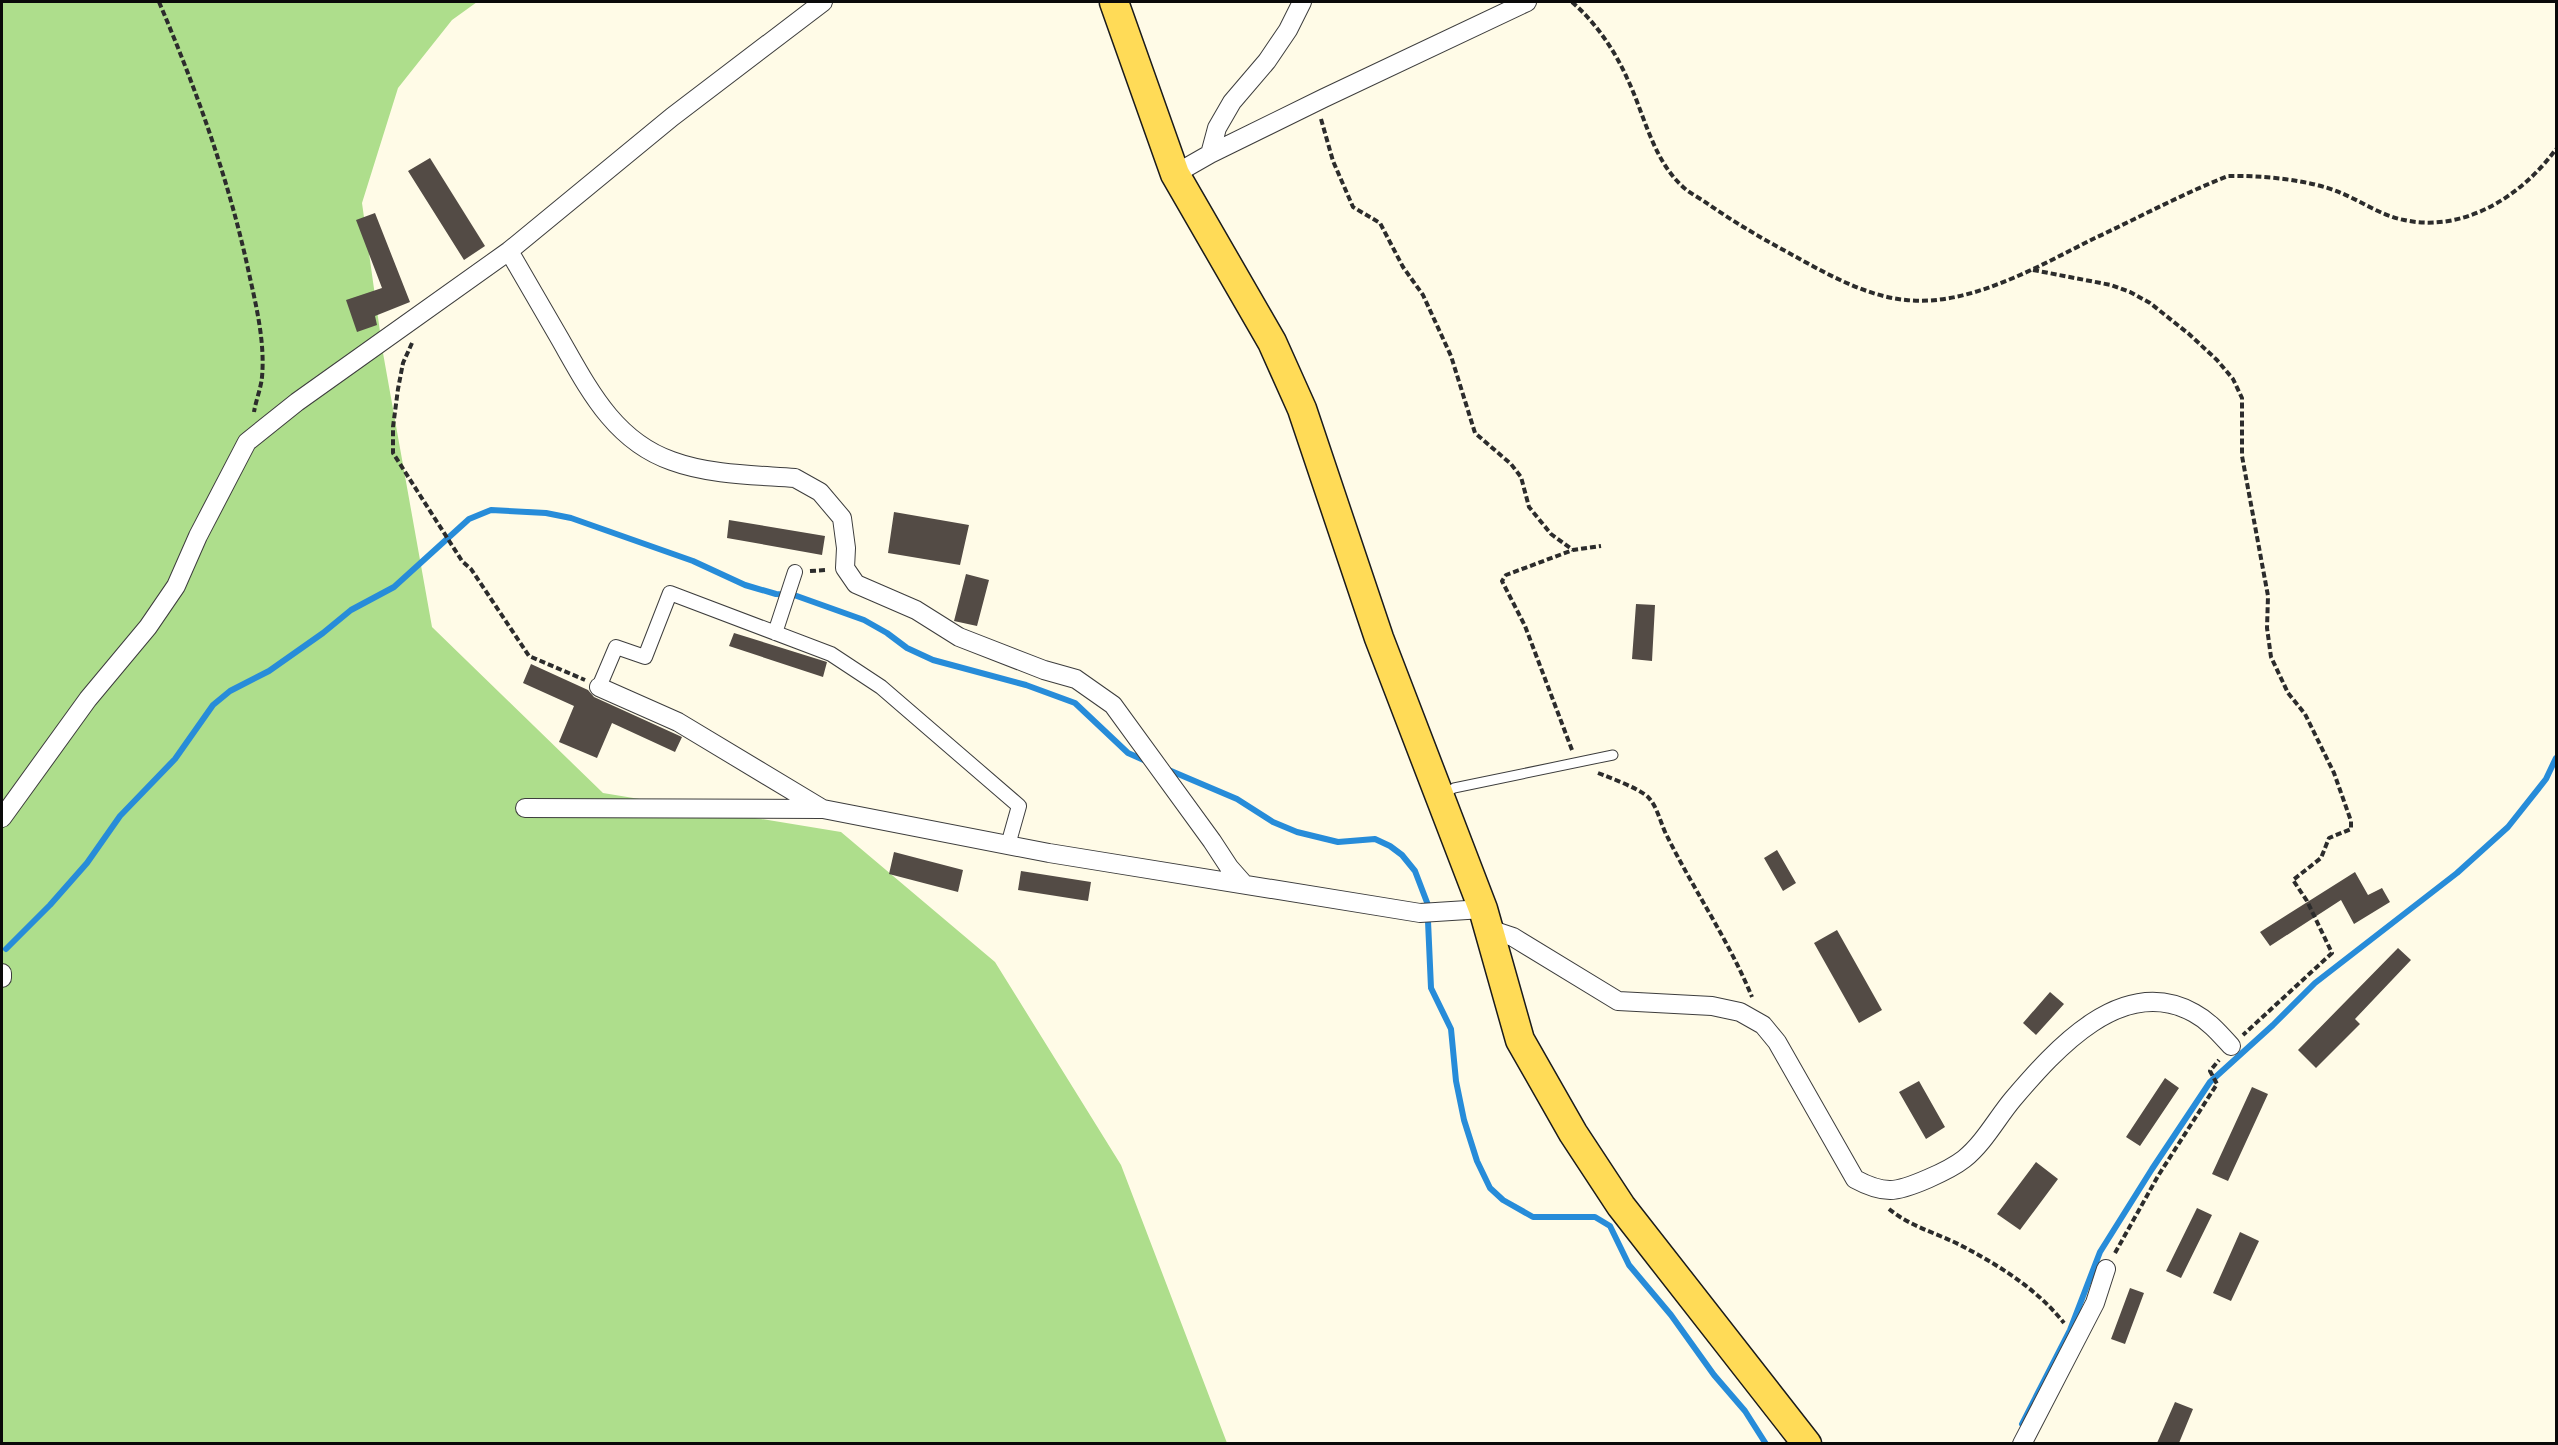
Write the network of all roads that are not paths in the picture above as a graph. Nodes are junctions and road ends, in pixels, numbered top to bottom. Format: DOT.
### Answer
graph roads {
  1 [pos="823,2"];
  2 [pos="1114,2"];
  3 [pos="1302,2"];
  4 [pos="1527,2"];
  5 [pos="1210,154"];
  6 [pos="1175,174"];
  7 [pos="509,251"];
  8 [pos="793,578"];
  9 [pos="775,633"];
  10 [pos="599,687"];
  11 [pos="1613,755"];
  12 [pos="1441,796"];
  13 [pos="525,808"];
  14 [pos="823,809"];
  15 [pos="2,818"];
  16 [pos="1008,845"];
  17 [pos="1244,884"];
  18 [pos="1486,919"];
  19 [pos="2,973"];
  20 [pos="2,978"];
  21 [pos="2231,1046"];
  22 [pos="2106,1269"];
  23 [pos="1807,1443"];
  24 [pos="2022,1443"];
  1 -- 7 [label="street"];
  2 -- 6 [label="main road"];
  3 -- 5 [label="street"];
  4 -- 5 [label="street"];
  5 -- 6 [label="street"];
  6 -- 12 [label="main road"];
  7 -- 15 [label="street"];
  7 -- 17 [label="street"];
  8 -- 9 [label="street"];
  9 -- 10 [label="street"];
  9 -- 16 [label="street"];
  10 -- 14 [label="street"];
  11 -- 12 [label="lane"];
  12 -- 18 [label="main road"];
  13 -- 14 [label="street"];
  14 -- 16 [label="street"];
  16 -- 17 [label="street"];
  17 -- 18 [label="street"];
  18 -- 21 [label="street"];
  18 -- 23 [label="main road"];
  19 -- 20 [label="street"];
  22 -- 24 [label="street"];
}
